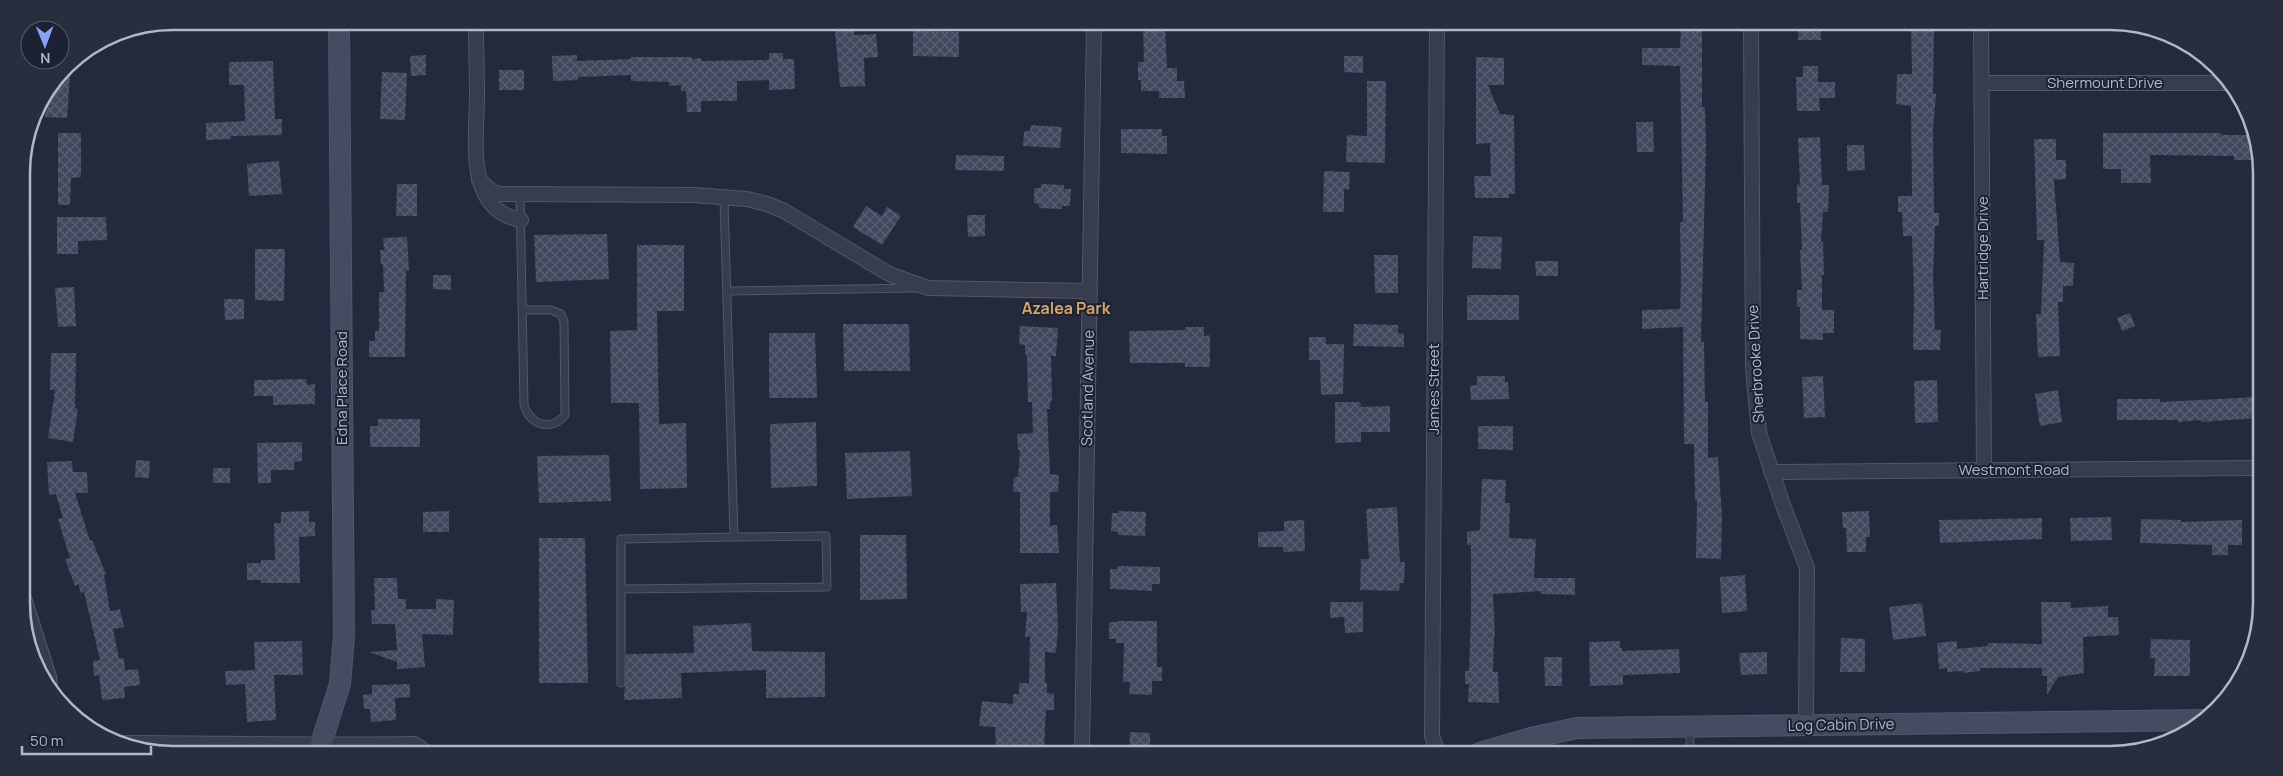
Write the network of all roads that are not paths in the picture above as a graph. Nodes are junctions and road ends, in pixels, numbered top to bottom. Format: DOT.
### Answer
graph roads {
  1 [pos="339,30"];
  2 [pos="476,30"];
  3 [pos="1094,30"];
  4 [pos="1437,30"];
  5 [pos="1751,30"];
  6 [pos="1981,30"];
  7 [pos="1982,82"];
  8 [pos="2220,83"];
  9 [pos="480,180"];
  10 [pos="520,194"];
  11 [pos="724,199"];
  12 [pos="521,220"];
  13 [pos="928,288"];
  14 [pos="1090,290"];
  15 [pos="728,291"];
  16 [pos="522,310"];
  17 [pos="2253,468"];
  18 [pos="1984,470"];
  19 [pos="1771,472"];
  20 [pos="734,536"];
  21 [pos="621,589"];
  22 [pos="31,619"];
  23 [pos="48,672"];
  24 [pos="621,683"];
  25 [pos="2191,720"];
  26 [pos="1806,725"];
  27 [pos="1690,727"];
  28 [pos="146,743"];
  29 [pos="286,746"];
  30 [pos="321,746"];
  31 [pos="1082,746"];
  32 [pos="1436,746"];
  33 [pos="1504,746"];
  34 [pos="1690,746"];
  1 -- 30 [label="street, Edna Place Road"];
  2 -- 9 [label="street"];
  3 -- 14 [label="street, Scotland Avenue"];
  4 -- 32 [label="street, James Street"];
  5 -- 19 [label="street, Sherbrooke Drive"];
  6 -- 7 [label="street, Hartridge Drive"];
  7 -- 8 [label="street, Shermount Drive"];
  7 -- 18 [label="street, Hartridge Drive"];
  9 -- 10 [label="street"];
  9 -- 12 [label="street"];
  10 -- 11 [label="street"];
  10 -- 12 [label="lane"];
  11 -- 13 [label="street"];
  11 -- 15 [label="lane"];
  12 -- 16 [label="lane"];
  13 -- 14 [label="street"];
  13 -- 15 [label="lane"];
  14 -- 31 [label="street, Scotland Avenue"];
  15 -- 20 [label="lane"];
  16 -- 16 [label="lane"];
  17 -- 18 [label="street, Westmont Road"];
  18 -- 19 [label="street, Westmont Road"];
  19 -- 26 [label="street, Sherbrooke Drive"];
  20 -- 21 [label="lane"];
  20 -- 21 [label="lane"];
  21 -- 24 [label="lane"];
  22 -- 23 [label="street"];
  25 -- 26 [label="street, Log Cabin Drive"];
  26 -- 27 [label="street, Log Cabin Drive"];
  27 -- 33 [label="street, Log Cabin Drive"];
  27 -- 34 [label="lane"];
  28 -- 29 [label="street"];
}
